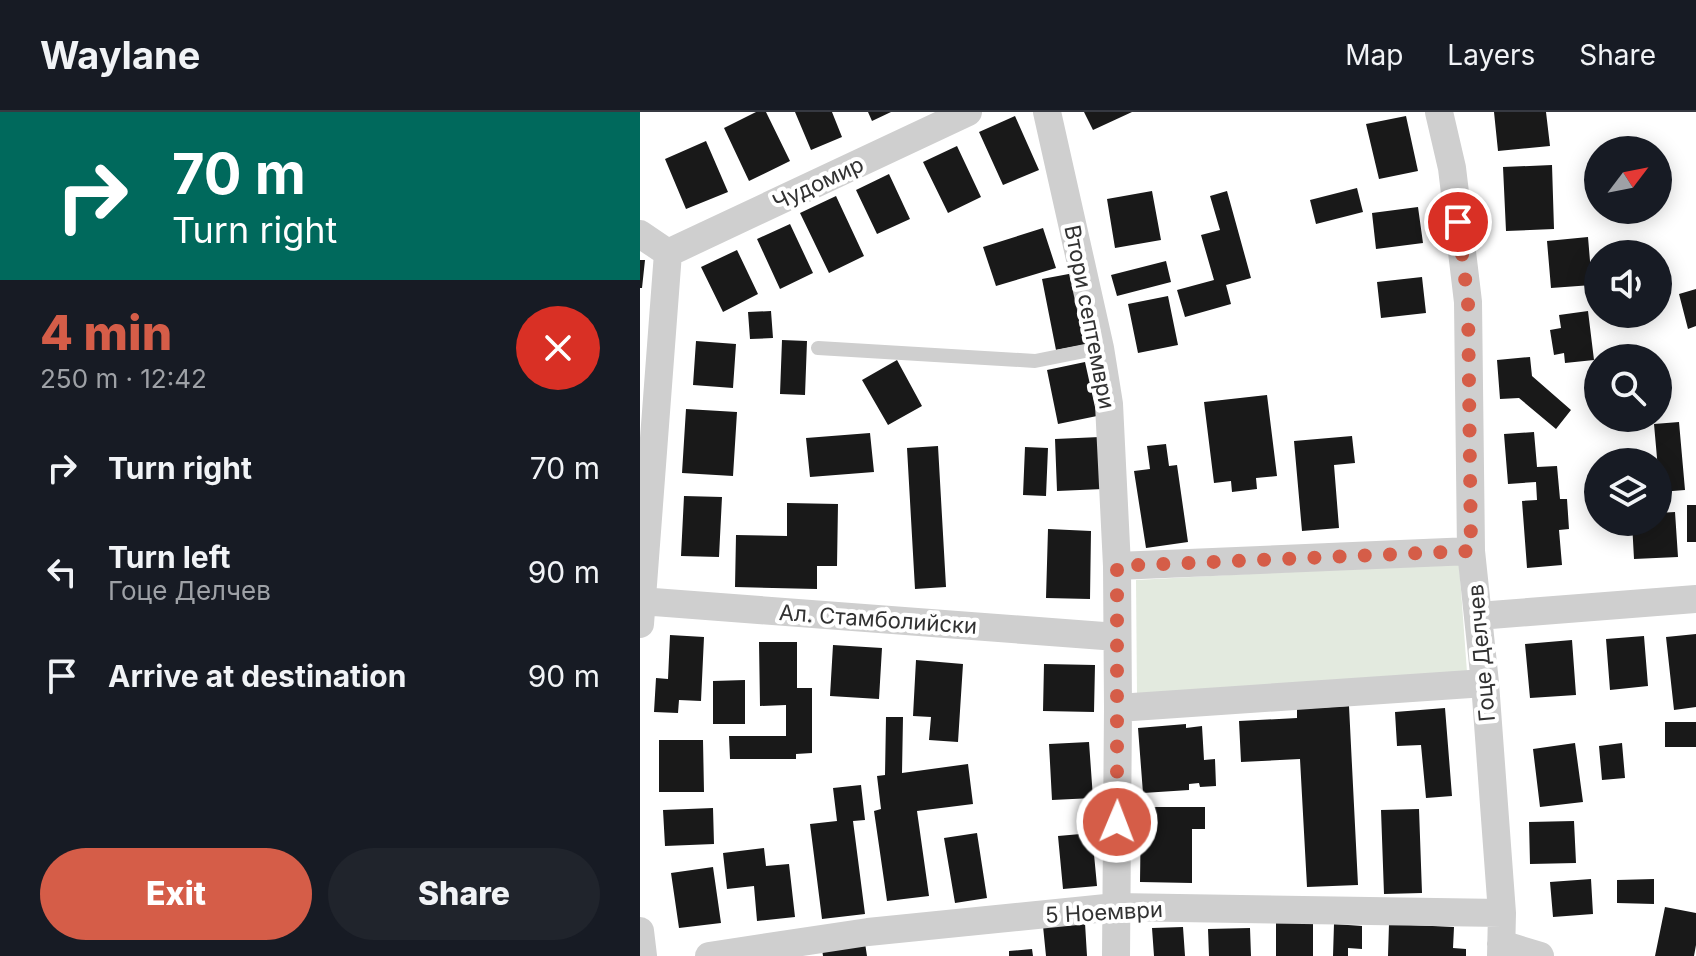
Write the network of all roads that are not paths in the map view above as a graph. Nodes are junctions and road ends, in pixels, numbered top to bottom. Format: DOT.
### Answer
graph roads {
  1 [pos="968,112"];
  2 [pos="1047,112"];
  3 [pos="1439,112"];
  4 [pos="640,234"];
  5 [pos="668,253"];
  6 [pos="818,348"];
  7 [pos="1100,348"];
  8 [pos="1471,551"];
  9 [pos="1117,566"];
  10 [pos="1696,599"];
  11 [pos="641,608"];
  12 [pos="1478,616"];
  13 [pos="1117,637"];
  14 [pos="1485,683"];
  15 [pos="1118,708"];
  16 [pos="1116,907"];
  17 [pos="1502,913"];
  18 [pos="640,931"];
  19 [pos="1501,950"];
  20 [pos="643,956"];
  21 [pos="709,956"];
  22 [pos="1116,956"];
  23 [pos="1540,956"];
  1 -- 5 [label="street, Чудомир"];
  2 -- 7 [label="street, Втори септември"];
  3 -- 8 [label="street, Гоце Делчев"];
  4 -- 5 [label="street"];
  5 -- 11 [label="street"];
  6 -- 7 [label="lane"];
  7 -- 9 [label="street, Втори септември"];
  8 -- 9 [label="street"];
  8 -- 12 [label="street, Гоце Делчев"];
  9 -- 13 [label="street, Втори септември"];
  10 -- 12 [label="street"];
  11 -- 13 [label="street, Ал. Стамболийски"];
  12 -- 14 [label="street, Гоце Делчев"];
  13 -- 15 [label="street, Втори септември"];
  14 -- 15 [label="street"];
  14 -- 17 [label="street, Гоце Делчев"];
  15 -- 16 [label="street, Втори септември"];
  16 -- 17 [label="street, 5 Ноември"];
  16 -- 21 [label="street, 5 Ноември"];
  16 -- 22 [label="street, Втори септември"];
  17 -- 19 [label="street, Гоце Делчев"];
  18 -- 20 [label="street"];
  19 -- 23 [label="street"];
}
